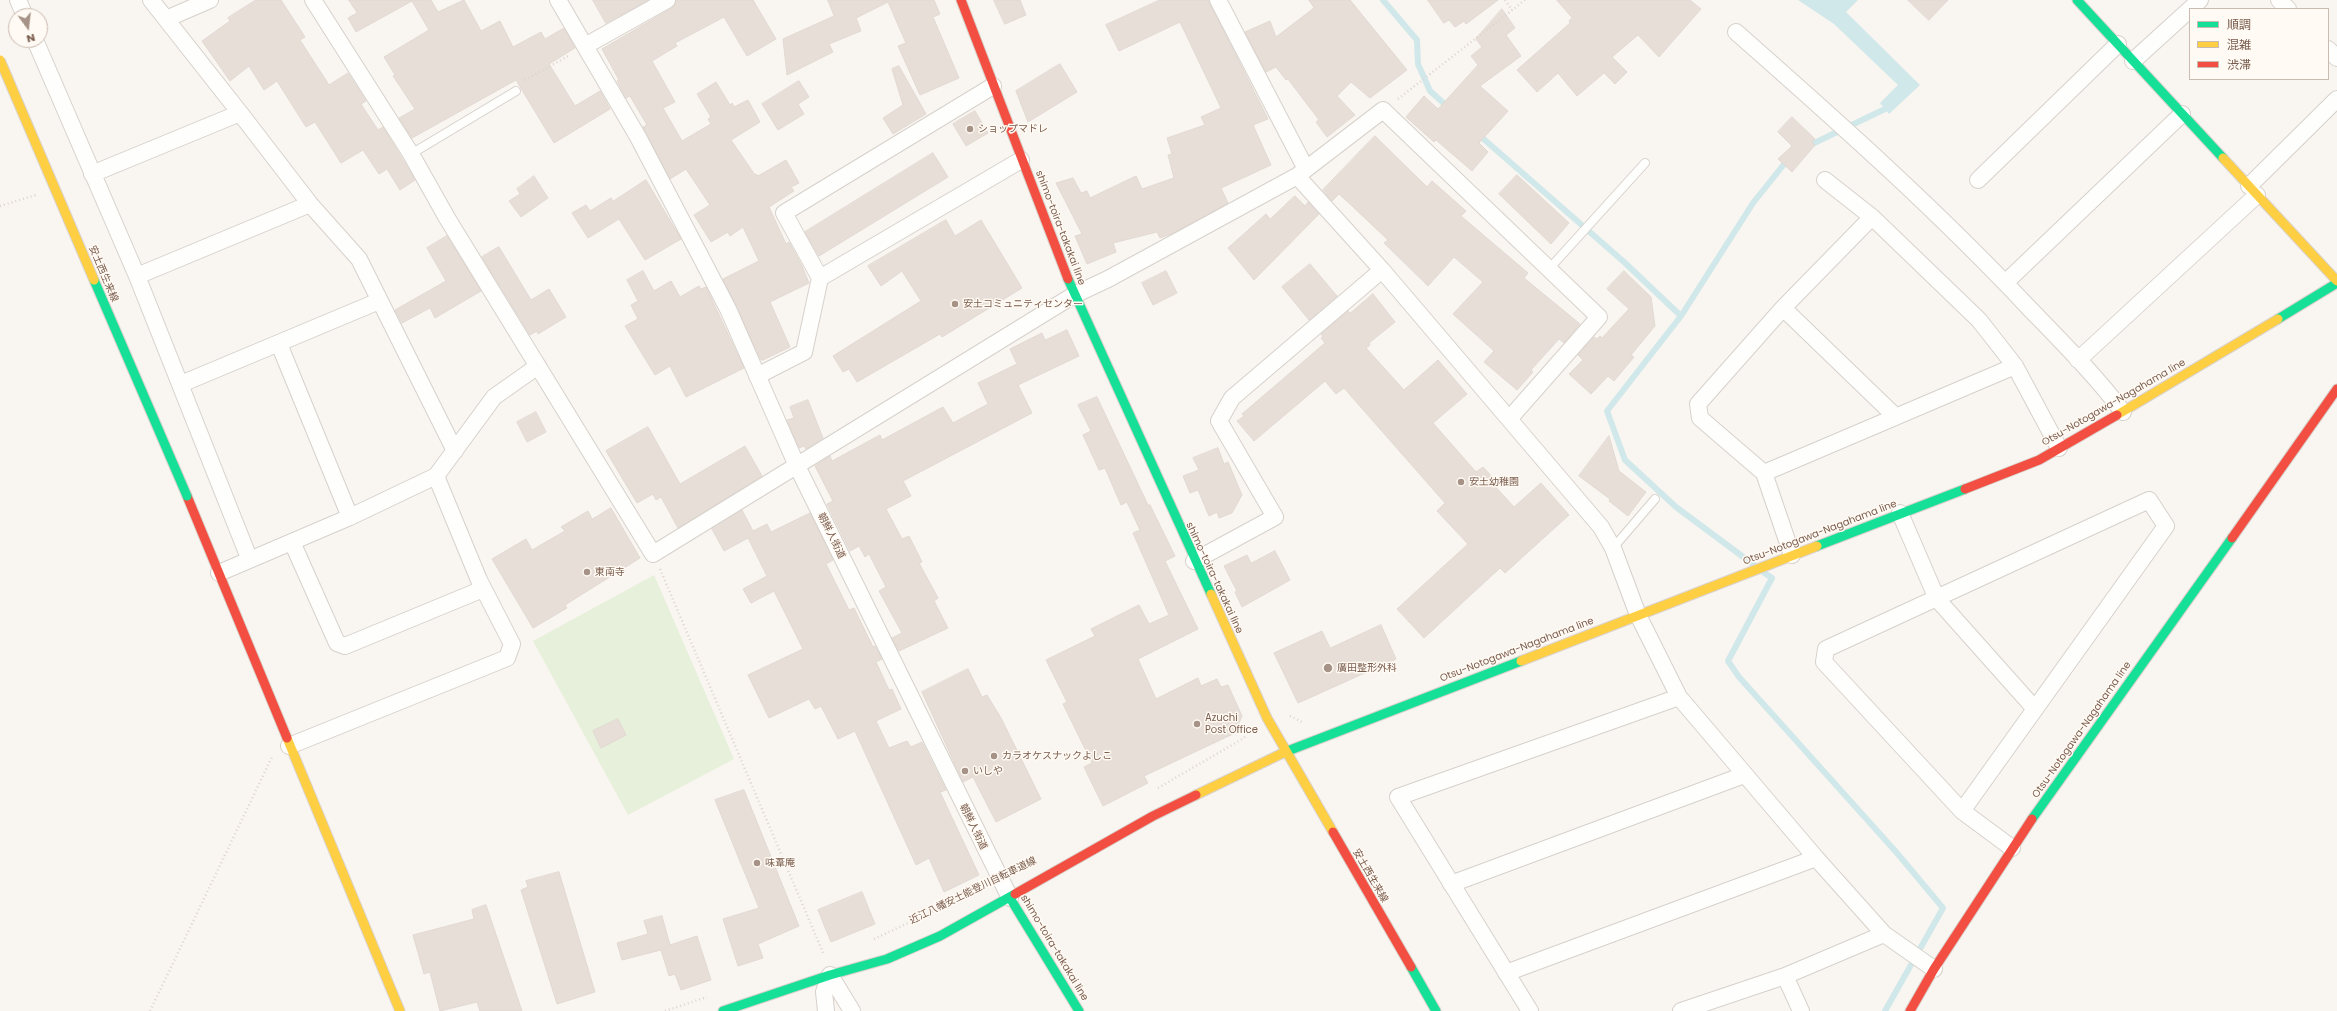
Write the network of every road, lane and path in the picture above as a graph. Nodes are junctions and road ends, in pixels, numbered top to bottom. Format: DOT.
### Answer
graph roads {
  1 [pos="151,0"];
  2 [pos="210,0"];
  3 [pos="313,0"];
  4 [pos="558,0"];
  5 [pos="667,0"];
  6 [pos="961,0"];
  7 [pos="1218,0"];
  8 [pos="1505,0"];
  9 [pos="1525,0"];
  10 [pos="2077,0"];
  11 [pos="2200,0"];
  12 [pos="2279,0"];
  13 [pos="2191,8"];
  14 [pos="2287,8"];
  15 [pos="1512,10"];
  16 [pos="2189,10"];
  17 [pos="166,19"];
  18 [pos="1736,32"];
  19 [pos="2118,44"];
  20 [pos="585,46"];
  21 [pos="38,48"];
  22 [pos="2329,50"];
  23 [pos="2337,58"];
  24 [pos="0,60"];
  25 [pos="2133,61"];
  26 [pos="993,86"];
  27 [pos="516,91"];
  28 [pos="2337,99"];
  29 [pos="1383,110"];
  30 [pos="240,113"];
  31 [pos="2182,114"];
  32 [pos="411,154"];
  33 [pos="1021,160"];
  34 [pos="1645,164"];
  35 [pos="1302,173"];
  36 [pos="92,174"];
  37 [pos="1825,180"];
  38 [pos="1978,180"];
  39 [pos="2253,190"];
  40 [pos="310,204"];
  41 [pos="1872,217"];
  42 [pos="1549,269"];
  43 [pos="1382,270"];
  44 [pos="137,276"];
  45 [pos="820,278"];
  46 [pos="2337,282"];
  47 [pos="2006,283"];
  48 [pos="1074,295"];
  49 [pos="379,301"];
  50 [pos="1783,308"];
  51 [pos="279,344"];
  52 [pos="2078,360"];
  53 [pos="538,366"];
  54 [pos="2016,366"];
  55 [pos="758,376"];
  56 [pos="181,384"];
  57 [pos="2337,389"];
  58 [pos="2123,412"];
  59 [pos="1896,417"];
  60 [pos="1510,418"];
  61 [pos="2059,448"];
  62 [pos="455,451"];
  63 [pos="797,466"];
  64 [pos="1764,474"];
  65 [pos="436,476"];
  66 [pos="1655,499"];
  67 [pos="1900,513"];
  68 [pos="350,516"];
  69 [pos="292,542"];
  70 [pos="1613,548"];
  71 [pos="653,554"];
  72 [pos="1792,555"];
  73 [pos="249,558"];
  74 [pos="1194,561"];
  75 [pos="219,573"];
  76 [pos="483,589"];
  77 [pos="1937,599"];
  78 [pos="1638,615"];
  79 [pos="1679,697"];
  80 [pos="2035,709"];
  81 [pos="1288,715"];
  82 [pos="1252,725"];
  83 [pos="1307,728"];
  84 [pos="289,746"];
  85 [pos="1286,752"];
  86 [pos="1744,775"];
  87 [pos="1152,791"];
  88 [pos="1962,811"];
  89 [pos="2012,848"];
  90 [pos="1816,858"];
  91 [pos="1451,884"];
  92 [pos="1010,898"];
  93 [pos="957,900"];
  94 [pos="1884,934"];
  95 [pos="872,940"];
  96 [pos="832,955"];
  97 [pos="825,957"];
  98 [pos="818,960"];
  99 [pos="1934,969"];
  100 [pos="1506,973"];
  101 [pos="830,975"];
  102 [pos="1785,976"];
  103 [pos="714,995"];
  104 [pos="150,1011"];
  105 [pos="400,1011"];
  106 [pos="665,1011"];
  107 [pos="724,1011"];
  108 [pos="826,1011"];
  109 [pos="852,1011"];
  110 [pos="1079,1011"];
  111 [pos="1436,1011"];
  112 [pos="1530,1011"];
  113 [pos="1681,1011"];
  114 [pos="1801,1011"];
  115 [pos="1910,1011"];
  1 -- 17 [label="street"];
  2 -- 17 [label="street"];
  3 -- 32 [label="street"];
  4 -- 20 [label="street, 朝鮮人街道"];
  5 -- 20 [label="street"];
  6 -- 26 [label="main road, shimo-toira-takakai line"];
  7 -- 35 [label="street"];
  8 -- 15 [label="path"];
  9 -- 15 [label="path"];
  10 -- 19 [label="main road"];
  11 -- 13 [label="street"];
  12 -- 14 [label="street"];
  15 -- 29 [label="path"];
  16 -- 25 [label="street"];
  17 -- 30 [label="street"];
  18 -- 47 [label="street"];
  19 -- 25 [label="main road"];
  19 -- 38 [label="street"];
  20 -- 27 [label="path"];
  20 -- 55 [label="street, 朝鮮人街道"];
  21 -- 36 [label="street"];
  22 -- 23 [label="street"];
  24 -- 75 [label="main road, 安土西生来線, bridge"];
  25 -- 31 [label="main road"];
  26 -- 33 [label="main road, shimo-toira-takakai line"];
  26 -- 45 [label="street"];
  27 -- 32 [label="lane"];
  28 -- 39 [label="street"];
  29 -- 35 [label="street"];
  29 -- 42 [label="street"];
  30 -- 36 [label="street"];
  30 -- 40 [label="street"];
  31 -- 39 [label="main road"];
  31 -- 47 [label="street"];
  32 -- 53 [label="street"];
  33 -- 45 [label="street"];
  33 -- 48 [label="main road, shimo-toira-takakai line"];
  34 -- 42 [label="lane"];
  35 -- 43 [label="street"];
  35 -- 48 [label="street"];
  36 -- 44 [label="street"];
  37 -- 41 [label="street"];
  39 -- 46 [label="main road"];
  39 -- 52 [label="street"];
  40 -- 44 [label="street"];
  40 -- 49 [label="street"];
  41 -- 50 [label="street"];
  41 -- 54 [label="street"];
  42 -- 60 [label="street"];
  43 -- 60 [label="street"];
  43 -- 74 [label="street"];
  44 -- 56 [label="street"];
  45 -- 55 [label="street"];
  46 -- 58 [label="main road, Otsu-Notogawa-Nagahama line"];
  47 -- 52 [label="street"];
  48 -- 63 [label="street"];
  48 -- 74 [label="main road, shimo-toira-takakai line"];
  49 -- 51 [label="street"];
  49 -- 62 [label="street"];
  50 -- 59 [label="street"];
  50 -- 64 [label="street"];
  51 -- 56 [label="street"];
  51 -- 68 [label="street"];
  52 -- 58 [label="street"];
  53 -- 62 [label="street"];
  53 -- 71 [label="street"];
  54 -- 59 [label="street"];
  54 -- 61 [label="street"];
  55 -- 63 [label="street, 朝鮮人街道"];
  56 -- 73 [label="street"];
  57 -- 89 [label="main road, Otsu-Notogawa-Nagahama line"];
  58 -- 61 [label="main road, Otsu-Notogawa-Nagahama line"];
  59 -- 64 [label="street"];
  60 -- 70 [label="street"];
  61 -- 67 [label="main road, Otsu-Notogawa-Nagahama line"];
  62 -- 65 [label="street"];
  63 -- 71 [label="street"];
  63 -- 92 [label="street, 朝鮮人街道"];
  64 -- 72 [label="street"];
  65 -- 68 [label="street"];
  65 -- 76 [label="street"];
  66 -- 70 [label="lane"];
  67 -- 72 [label="main road, Otsu-Notogawa-Nagahama line"];
  67 -- 77 [label="street"];
  68 -- 69 [label="street"];
  69 -- 73 [label="street"];
  69 -- 76 [label="street"];
  70 -- 78 [label="street"];
  71 -- 97 [label="path"];
  72 -- 78 [label="main road, Otsu-Notogawa-Nagahama line"];
  73 -- 75 [label="street"];
  74 -- 85 [label="main road, shimo-toira-takakai line"];
  75 -- 84 [label="main road, 安土西生来線"];
  76 -- 84 [label="street"];
  77 -- 80 [label="street"];
  77 -- 80 [label="street"];
  77 -- 88 [label="street"];
  78 -- 79 [label="street"];
  78 -- 85 [label="main road, Otsu-Notogawa-Nagahama line"];
  79 -- 86 [label="street"];
  79 -- 91 [label="street"];
  80 -- 88 [label="street"];
  81 -- 83 [label="path"];
  82 -- 87 [label="path"];
  84 -- 104 [label="path"];
  84 -- 105 [label="main road, 安土西生来線"];
  85 -- 92 [label="main road, shimo-toira-takakai line"];
  85 -- 111 [label="main road, 安土西生来線"];
  86 -- 90 [label="street"];
  86 -- 91 [label="street"];
  88 -- 89 [label="street"];
  89 -- 99 [label="main road, Otsu-Notogawa-Nagahama line"];
  90 -- 94 [label="street"];
  90 -- 100 [label="street"];
  91 -- 100 [label="street"];
  92 -- 101 [label="main road"];
  92 -- 110 [label="main road, shimo-toira-takakai line"];
  93 -- 95 [label="path, 近江八幡安土能登川自転車道線"];
  94 -- 99 [label="street"];
  94 -- 102 [label="street"];
  96 -- 97 [label="path"];
  97 -- 98 [label="path"];
  99 -- 115 [label="main road, Otsu-Notogawa-Nagahama line"];
  100 -- 112 [label="street"];
  101 -- 107 [label="main road"];
  101 -- 108 [label="street"];
  101 -- 109 [label="street"];
  102 -- 113 [label="street"];
  102 -- 114 [label="street"];
  103 -- 106 [label="path"];
}
